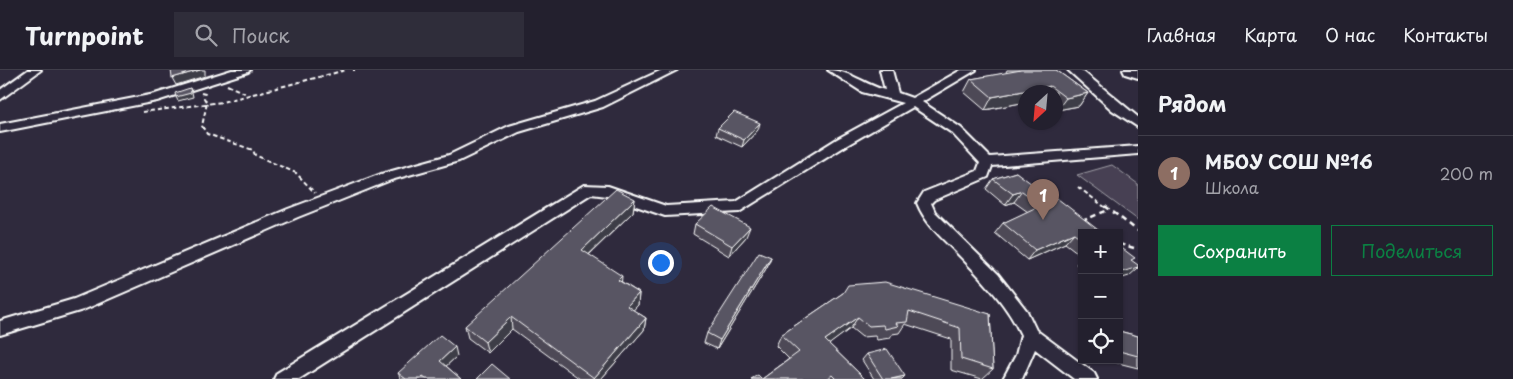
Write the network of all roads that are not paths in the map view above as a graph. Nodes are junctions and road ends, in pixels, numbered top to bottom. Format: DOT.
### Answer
graph roads {
  1 [pos="35,70"];
  2 [pos="244,70"];
  3 [pos="671,70"];
  4 [pos="834,70"];
  5 [pos="886,70"];
  6 [pos="970,70"];
  7 [pos="1074,70"];
  8 [pos="893,95"];
  9 [pos="0,96"];
  10 [pos="914,102"];
  11 [pos="1138,123"];
  12 [pos="0,128"];
  13 [pos="1138,150"];
  14 [pos="987,162"];
  15 [pos="0,328"];
  16 [pos="1030,335"];
  17 [pos="282,379"];
  18 [pos="1012,379"];
  19 [pos="1088,379"];
  1 -- 9 [label="street"];
  2 -- 12 [label="street"];
  3 -- 15 [label="street"];
  4 -- 8 [label="street"];
  5 -- 8 [label="street"];
  6 -- 10 [label="street"];
  7 -- 11 [label="street"];
  8 -- 10 [label="street"];
  10 -- 14 [label="street"];
  10 -- 17 [label="street"];
  13 -- 14 [label="street"];
  14 -- 16 [label="street"];
  16 -- 18 [label="street"];
  16 -- 19 [label="street"];
}
